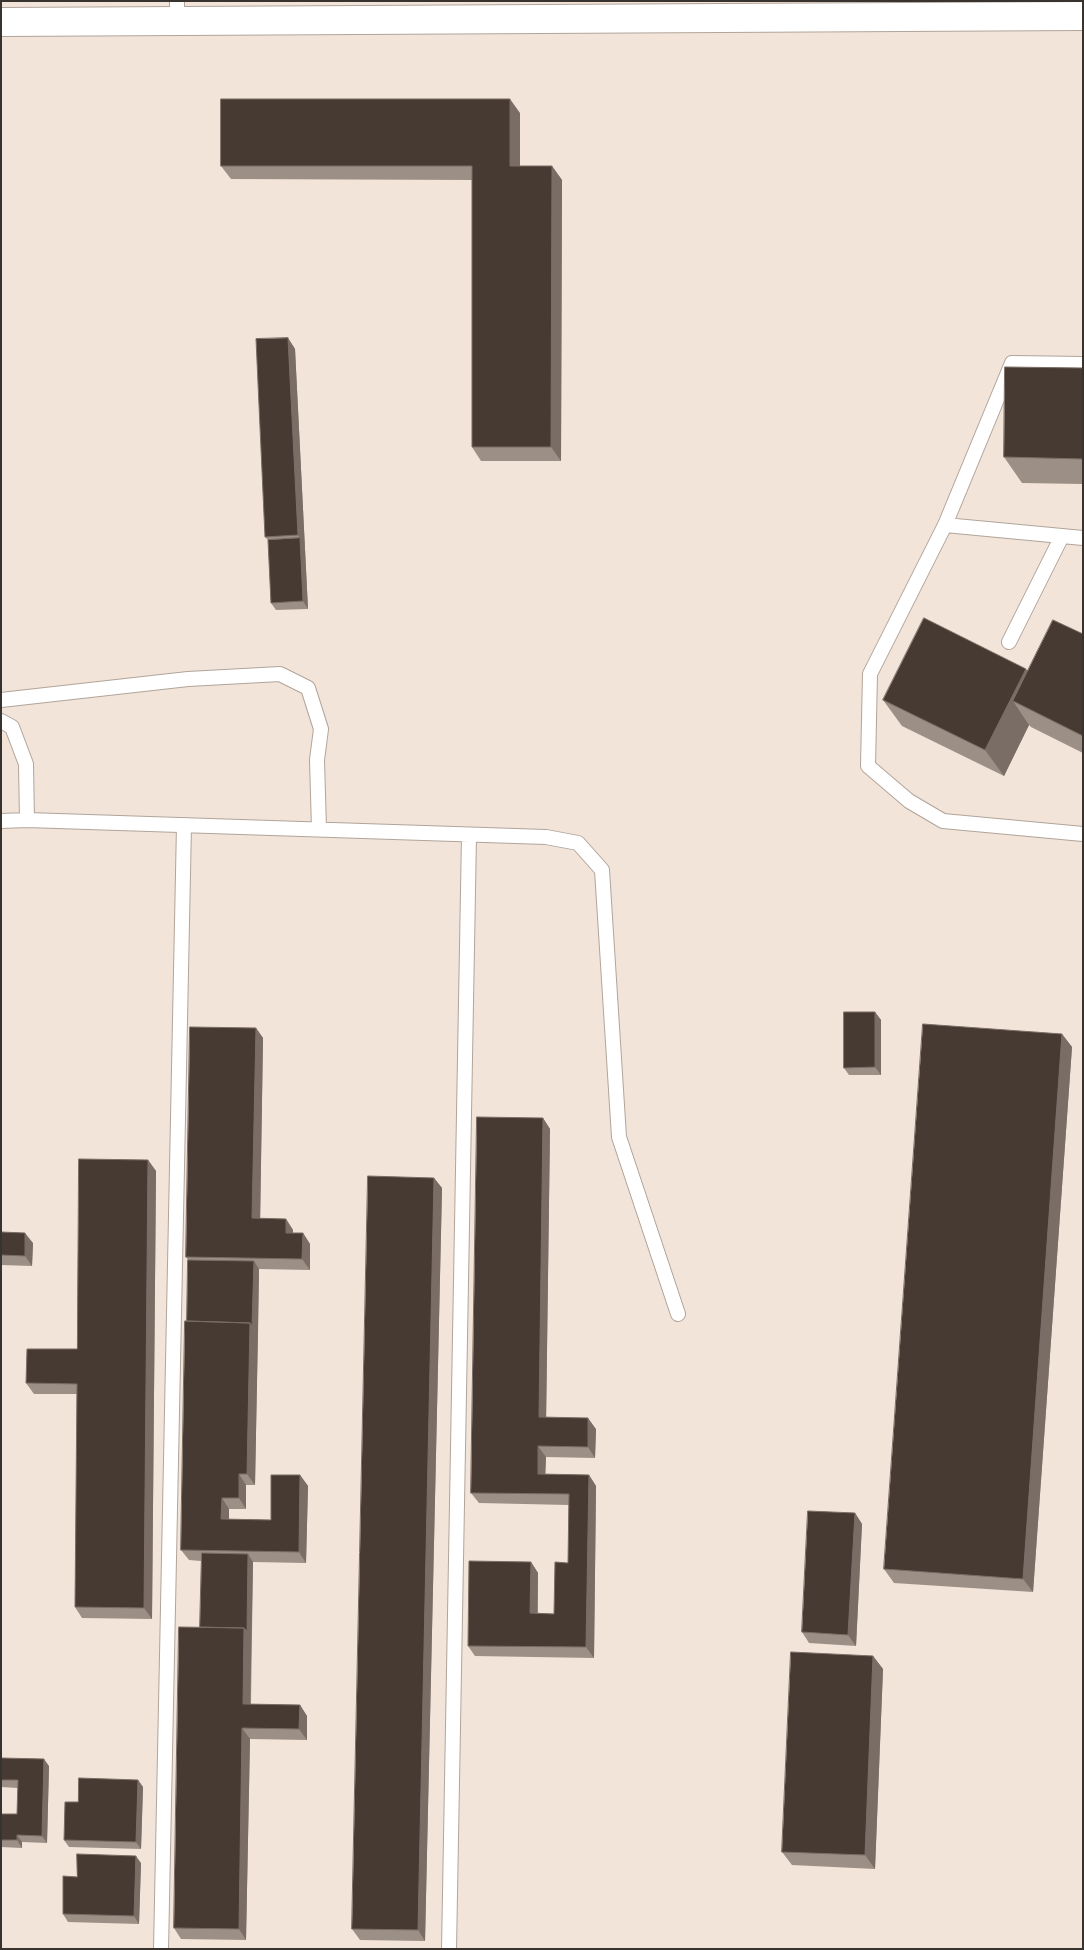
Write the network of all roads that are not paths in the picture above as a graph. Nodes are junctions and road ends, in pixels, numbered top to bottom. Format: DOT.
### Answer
graph roads {
  1 [pos="1009,9"];
  2 [pos="645,10"];
  3 [pos="177,11"];
  4 [pos="1083,16"];
  5 [pos="1,22"];
  6 [pos="1083,364"];
  7 [pos="945,525"];
  8 [pos="1062,536"];
  9 [pos="1083,538"];
  10 [pos="1009,642"];
  11 [pos="1,700"];
  12 [pos="1,721"];
  13 [pos="27,820"];
  14 [pos="1,821"];
  15 [pos="184,825"];
  16 [pos="319,829"];
  17 [pos="1083,834"];
  18 [pos="469,835"];
  19 [pos="678,1314"];
  20 [pos="161,1949"];
  21 [pos="448,1949"];
  1 -- 2 [label="street"];
  1 -- 4 [label="street"];
  2 -- 3 [label="street"];
  3 -- 5 [label="street"];
  6 -- 7 [label="lane"];
  7 -- 8 [label="lane"];
  7 -- 17 [label="lane"];
  8 -- 9 [label="lane"];
  8 -- 10 [label="lane"];
  11 -- 16 [label="lane"];
  12 -- 13 [label="lane"];
  13 -- 14 [label="lane"];
  13 -- 15 [label="lane"];
  15 -- 16 [label="lane"];
  15 -- 20 [label="lane"];
  16 -- 18 [label="lane"];
  18 -- 19 [label="lane"];
  18 -- 21 [label="lane"];
}
